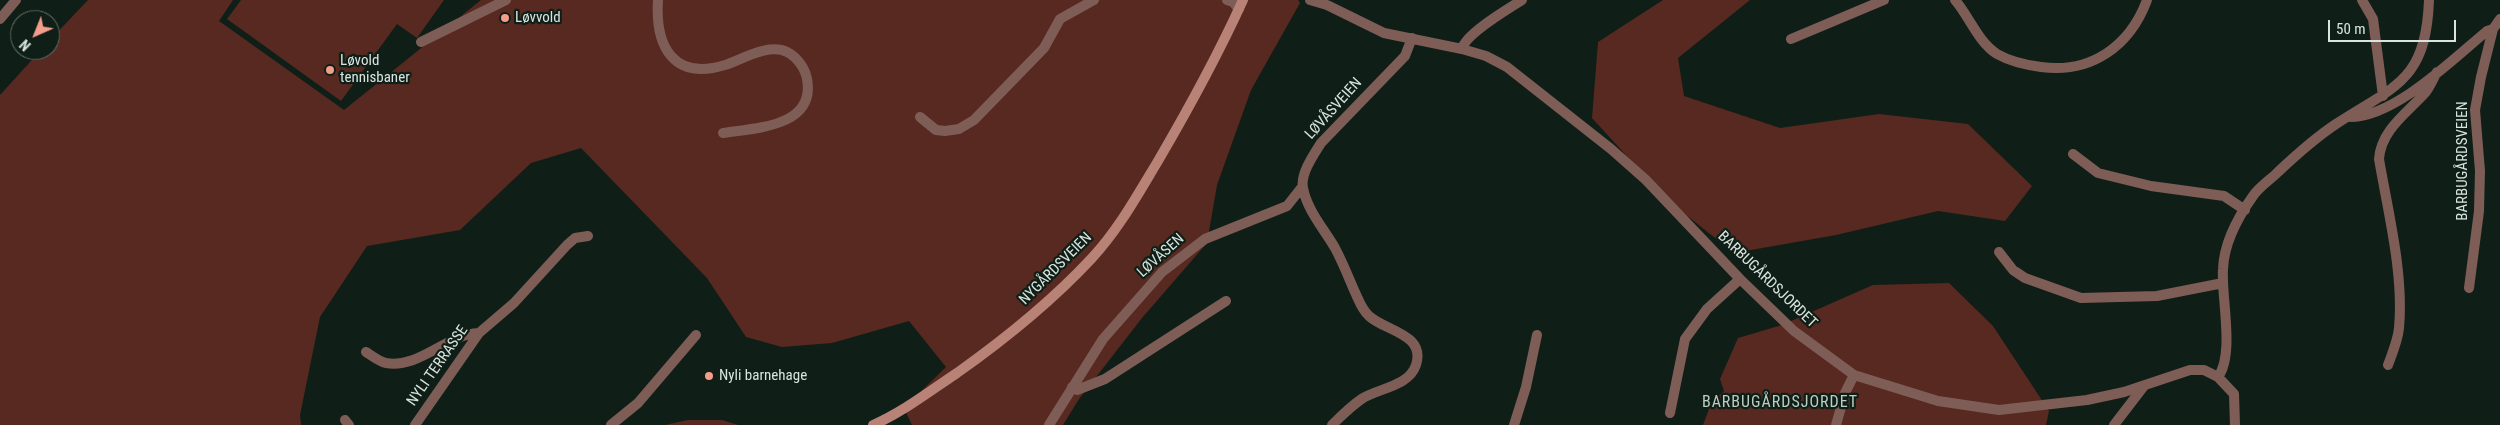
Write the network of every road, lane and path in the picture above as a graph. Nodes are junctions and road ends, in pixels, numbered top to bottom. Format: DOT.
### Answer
graph roads {
  1 [pos="16,0"];
  2 [pos="506,0"];
  3 [pos="658,0"];
  4 [pos="1094,0"];
  5 [pos="1227,0"];
  6 [pos="1310,0"];
  7 [pos="1522,0"];
  8 [pos="1884,0"];
  9 [pos="1955,0"];
  10 [pos="2147,0"];
  11 [pos="2362,0"];
  12 [pos="2429,0"];
  13 [pos="1328,2"];
  14 [pos="1241,4"];
  15 [pos="0,19"];
  16 [pos="2500,19"];
  17 [pos="2493,29"];
  18 [pos="1412,38"];
  19 [pos="1791,39"];
  20 [pos="421,42"];
  21 [pos="1462,49"];
  22 [pos="2437,72"];
  23 [pos="2383,96"];
  24 [pos="920,117"];
  25 [pos="2348,117"];
  26 [pos="723,133"];
  27 [pos="2073,154"];
  28 [pos="1302,187"];
  29 [pos="2245,210"];
  30 [pos="588,236"];
  31 [pos="1999,252"];
  32 [pos="1740,279"];
  33 [pos="2223,282"];
  34 [pos="2469,288"];
  35 [pos="1226,301"];
  36 [pos="478,333"];
  37 [pos="696,335"];
  38 [pos="1537,335"];
  39 [pos="366,352"];
  40 [pos="2388,365"];
  41 [pos="1854,375"];
  42 [pos="2218,377"];
  43 [pos="2144,386"];
  44 [pos="1072,387"];
  45 [pos="1670,413"];
  46 [pos="415,425"];
  47 [pos="611,425"];
  48 [pos="873,425"];
  49 [pos="1049,425"];
  50 [pos="1332,425"];
  51 [pos="1514,425"];
  52 [pos="1836,425"];
  53 [pos="2114,425"];
  54 [pos="2235,425"];
  1 -- 15 [label="street"];
  2 -- 20 [label="street"];
  3 -- 26 [label="street"];
  4 -- 24 [label="street"];
  5 -- 14 [label="street"];
  6 -- 13 [label="street"];
  7 -- 21 [label="street"];
  8 -- 19 [label="street"];
  9 -- 10 [label="street"];
  11 -- 23 [label="street"];
  12 -- 23 [label="street"];
  13 -- 18 [label="street"];
  14 -- 48 [label="main road, NYGÅRDSVEIEN"];
  16 -- 17 [label="street"];
  17 -- 22 [label="street"];
  17 -- 34 [label="street, BARBUGÅRDSVEIEN"];
  18 -- 21 [label="street"];
  18 -- 28 [label="street, LØVÅSVEIEN"];
  21 -- 32 [label="street, BARBUGÅRDSJORDET"];
  22 -- 25 [label="street"];
  22 -- 40 [label="street"];
  23 -- 25 [label="street"];
  25 -- 29 [label="street"];
  27 -- 29 [label="street"];
  28 -- 44 [label="street, LØVÅSEN"];
  28 -- 50 [label="street"];
  29 -- 33 [label="street"];
  30 -- 36 [label="street, NYLI TERRASSE"];
  31 -- 33 [label="street"];
  32 -- 41 [label="street, BARBUGÅRDSJORDET"];
  32 -- 45 [label="street"];
  33 -- 42 [label="street"];
  35 -- 44 [label="street"];
  36 -- 39 [label="street"];
  36 -- 46 [label="street, NYLI TERRASSE"];
  37 -- 47 [label="street"];
  38 -- 51 [label="street"];
  41 -- 43 [label="street, BARBUGÅRDSJORDET"];
  41 -- 52 [label="street"];
  42 -- 43 [label="street, BARBUGÅRDSJORDET"];
  42 -- 54 [label="street"];
  43 -- 53 [label="street"];
  44 -- 49 [label="street, LØVÅSEN"];
}
